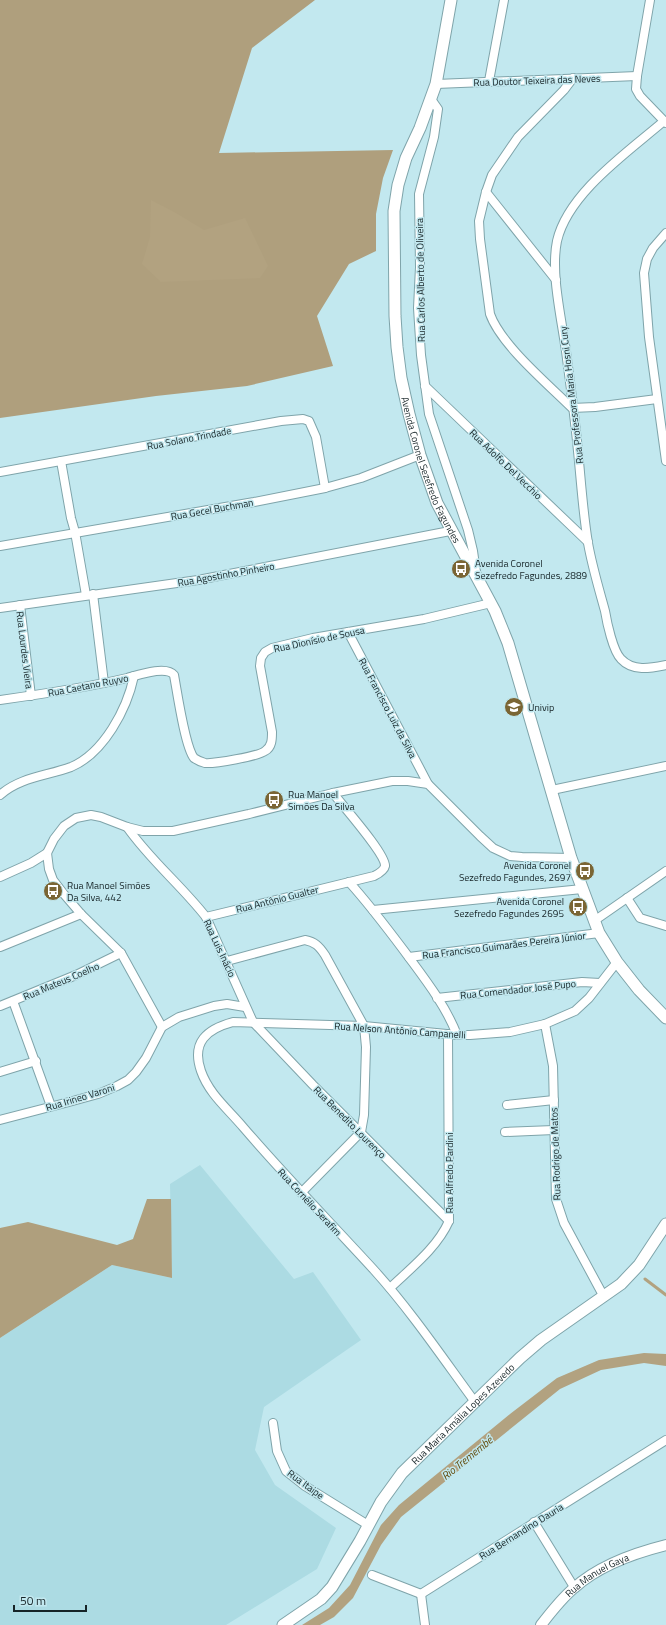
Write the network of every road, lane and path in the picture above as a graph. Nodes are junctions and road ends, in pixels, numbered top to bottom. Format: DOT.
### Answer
graph roads {
  1 [pos="451,0"];
  2 [pos="504,0"];
  3 [pos="650,0"];
  4 [pos="637,76"];
  5 [pos="573,78"];
  6 [pos="489,81"];
  7 [pos="436,84"];
  8 [pos="432,99"];
  9 [pos="665,122"];
  10 [pos="486,192"];
  11 [pos="666,233"];
  12 [pos="556,280"];
  13 [pos="425,386"];
  14 [pos="657,399"];
  15 [pos="572,408"];
  16 [pos="420,455"];
  17 [pos="61,461"];
  18 [pos="666,461"];
  19 [pos="0,472"];
  20 [pos="325,488"];
  21 [pos="450,531"];
  22 [pos="76,532"];
  23 [pos="588,542"];
  24 [pos="0,546"];
  25 [pos="476,577"];
  26 [pos="90,595"];
  27 [pos="491,603"];
  28 [pos="20,605"];
  29 [pos="0,608"];
  30 [pos="348,632"];
  31 [pos="666,665"];
  32 [pos="174,675"];
  33 [pos="134,676"];
  34 [pos="104,684"];
  35 [pos="31,696"];
  36 [pos="0,700"];
  37 [pos="666,766"];
  38 [pos="428,784"];
  39 [pos="552,790"];
  40 [pos="333,793"];
  41 [pos="0,795"];
  42 [pos="127,827"];
  43 [pos="47,853"];
  44 [pos="571,858"];
  45 [pos="666,871"];
  46 [pos="0,877"];
  47 [pos="349,882"];
  48 [pos="582,889"];
  49 [pos="627,898"];
  50 [pos="373,910"];
  51 [pos="81,914"];
  52 [pos="206,917"];
  53 [pos="594,921"];
  54 [pos="666,926"];
  55 [pos="599,933"];
  56 [pos="0,947"];
  57 [pos="121,953"];
  58 [pos="409,957"];
  59 [pos="227,961"];
  60 [pos="617,962"];
  61 [pos="600,983"];
  62 [pos="437,998"];
  63 [pos="13,1001"];
  64 [pos="0,1006"];
  65 [pos="245,1007"];
  66 [pos="666,1018"];
  67 [pos="253,1022"];
  68 [pos="545,1024"];
  69 [pos="364,1026"];
  70 [pos="162,1027"];
  71 [pos="452,1035"];
  72 [pos="36,1061"];
  73 [pos="0,1072"];
  74 [pos="554,1100"];
  75 [pos="507,1105"];
  76 [pos="51,1106"];
  77 [pos="0,1120"];
  78 [pos="554,1130"];
  79 [pos="361,1132"];
  80 [pos="505,1132"];
  81 [pos="301,1193"];
  82 [pos="449,1221"];
  83 [pos="666,1224"];
  84 [pos="390,1288"];
  85 [pos="604,1297"];
  86 [pos="475,1402"];
  87 [pos="273,1423"];
  88 [pos="665,1440"];
  89 [pos="534,1522"];
  90 [pos="368,1525"];
  91 [pos="666,1545"];
  92 [pos="372,1576"];
  93 [pos="574,1587"];
  94 [pos="421,1594"];
  95 [pos="283,1625"];
  96 [pos="425,1625"];
  97 [pos="541,1625"];
  1 -- 7 [label="main road, Avenida Coronel Sezefredo Fagundes"];
  2 -- 6 [label="street"];
  3 -- 4 [label="street"];
  4 -- 5 [label="street, Rua Doutor Teixeira das Neves"];
  4 -- 9 [label="street"];
  5 -- 6 [label="street, Rua Doutor Teixeira das Neves"];
  5 -- 10 [label="street"];
  6 -- 7 [label="street, Rua Doutor Teixeira das Neves"];
  7 -- 8 [label="main road, Avenida Coronel Sezefredo Fagundes"];
  8 -- 13 [label="street, Rua Carlos Alberto de Oliveira"];
  8 -- 16 [label="main road, Avenida Coronel Sezefredo Fagundes"];
  9 -- 12 [label="street, Rua Professora Maria Hosni Cury"];
  10 -- 12 [label="street"];
  10 -- 15 [label="street"];
  11 -- 14 [label="street"];
  12 -- 15 [label="street, Rua Professora Maria Hosni Cury"];
  13 -- 23 [label="street, Rua Adolfo Del Vecchio"];
  13 -- 25 [label="street, Rua Carlos Alberto de Oliveira"];
  14 -- 15 [label="street"];
  14 -- 18 [label="street"];
  15 -- 23 [label="street, Rua Professora Maria Hosni Cury"];
  16 -- 20 [label="street, Rua Gecel Buchman"];
  16 -- 21 [label="main road, Avenida Coronel Sezefredo Fagundes"];
  17 -- 19 [label="street, Rua Solano Trindade"];
  17 -- 20 [label="street, Rua Solano Trindade"];
  17 -- 22 [label="street"];
  20 -- 22 [label="street, Rua Gecel Buchman"];
  21 -- 25 [label="main road, Avenida Coronel Sezefredo Fagundes"];
  21 -- 26 [label="street, Rua Agostinho Pinheiro"];
  22 -- 24 [label="street, Rua Gecel Buchman"];
  22 -- 26 [label="street"];
  23 -- 31 [label="street, Rua Professora Maria Hosni Cury"];
  25 -- 27 [label="main road, Avenida Coronel Sezefredo Fagundes"];
  26 -- 28 [label="street, Rua Agostinho Pinheiro"];
  26 -- 34 [label="street"];
  27 -- 30 [label="street, Rua Dionísio de Sousa"];
  27 -- 39 [label="main road, Avenida Coronel Sezefredo Fagundes"];
  28 -- 29 [label="street, Rua Agostinho Pinheiro"];
  28 -- 35 [label="street, Rua Lourdes Vieira"];
  30 -- 32 [label="street, Rua Dionísio de Sousa"];
  30 -- 38 [label="street, Rua Francisco Luiz da Silva"];
  32 -- 33 [label="street, Rua Caetano Ruyvo"];
  33 -- 34 [label="street, Rua Caetano Ruyvo"];
  33 -- 41 [label="street"];
  34 -- 35 [label="street, Rua Caetano Ruyvo"];
  35 -- 36 [label="street, Rua Caetano Ruyvo"];
  37 -- 39 [label="street"];
  38 -- 40 [label="street"];
  38 -- 44 [label="street"];
  39 -- 44 [label="main road, Avenida Coronel Sezefredo Fagundes"];
  40 -- 42 [label="street"];
  40 -- 47 [label="street, Rua Antônio Gualter"];
  42 -- 43 [label="street"];
  42 -- 52 [label="street, Rua Luis Inácio"];
  43 -- 46 [label="street"];
  43 -- 51 [label="street"];
  44 -- 48 [label="main road, Avenida Coronel Sezefredo Fagundes"];
  45 -- 49 [label="street"];
  47 -- 50 [label="street"];
  47 -- 52 [label="street, Rua Antônio Gualter"];
  48 -- 50 [label="street"];
  48 -- 53 [label="main road, Avenida Coronel Sezefredo Fagundes"];
  49 -- 53 [label="street"];
  49 -- 54 [label="street"];
  50 -- 58 [label="street"];
  51 -- 56 [label="street"];
  51 -- 57 [label="street"];
  52 -- 59 [label="street, Rua Luis Inácio"];
  53 -- 55 [label="main road, Avenida Coronel Sezefredo Fagundes"];
  55 -- 58 [label="street, Rua Francisco Guimarães Pereira Júnior"];
  55 -- 60 [label="main road, Avenida Coronel Sezefredo Fagundes"];
  57 -- 63 [label="street, Rua Mateus Coelho"];
  57 -- 70 [label="street"];
  58 -- 62 [label="street"];
  59 -- 65 [label="street, Rua Luis Inácio"];
  59 -- 69 [label="street"];
  60 -- 61 [label="street, Rua Nelson Antônio Campanelli"];
  60 -- 66 [label="main road, Avenida Coronel Sezefredo Fagundes"];
  61 -- 62 [label="street, Rua Comendador José Pupo"];
  61 -- 68 [label="street, Rua Nelson Antônio Campanelli"];
  62 -- 71 [label="street"];
  63 -- 64 [label="street, Rua Mateus Coelho"];
  63 -- 72 [label="street"];
  65 -- 67 [label="street, Rua Luis Inácio"];
  65 -- 70 [label="street"];
  67 -- 69 [label="street, Rua Nelson Antônio Campanelli"];
  67 -- 79 [label="street, Rua Benedito Lourenço"];
  67 -- 81 [label="street, Rua Cornélio Serafim"];
  68 -- 71 [label="street, Rua Nelson Antônio Campanelli"];
  68 -- 74 [label="street, Rua Rodrigo de Matos"];
  69 -- 71 [label="street, Rua Nelson Antônio Campanelli"];
  69 -- 79 [label="street"];
  70 -- 76 [label="street, Rua Irineo Varoni"];
  71 -- 82 [label="street, Rua Alfredo Pardini"];
  72 -- 73 [label="street"];
  72 -- 76 [label="street"];
  74 -- 75 [label="street"];
  74 -- 78 [label="street, Rua Rodrigo de Matos"];
  76 -- 77 [label="street, Rua Irineo Varoni"];
  78 -- 80 [label="street"];
  78 -- 85 [label="street, Rua Rodrigo de Matos"];
  79 -- 81 [label="street"];
  79 -- 82 [label="street, Rua Benedito Lourenço"];
  81 -- 84 [label="street, Rua Cornélio Serafim"];
  82 -- 84 [label="street, Rua Alfredo Pardini"];
  83 -- 85 [label="main road, Rua Maria Amália Lopes Azevedo"];
  84 -- 86 [label="street, Rua Cornélio Serafim"];
  85 -- 86 [label="main road, Rua Maria Amália Lopes Azevedo"];
  86 -- 90 [label="main road, Rua Maria Amália Lopes Azevedo"];
  87 -- 90 [label="street, Rua Itaipe"];
  88 -- 89 [label="street, Rua Bernandino Dauria"];
  89 -- 93 [label="street"];
  89 -- 94 [label="street, Rua Bernandino Dauria"];
  90 -- 95 [label="main road, Rua Maria Amália Lopes Azevedo"];
  91 -- 93 [label="street, Rua Manuel Gaya"];
  92 -- 94 [label="street"];
  93 -- 97 [label="street, Rua Manuel Gaya"];
  94 -- 96 [label="street"];
}
